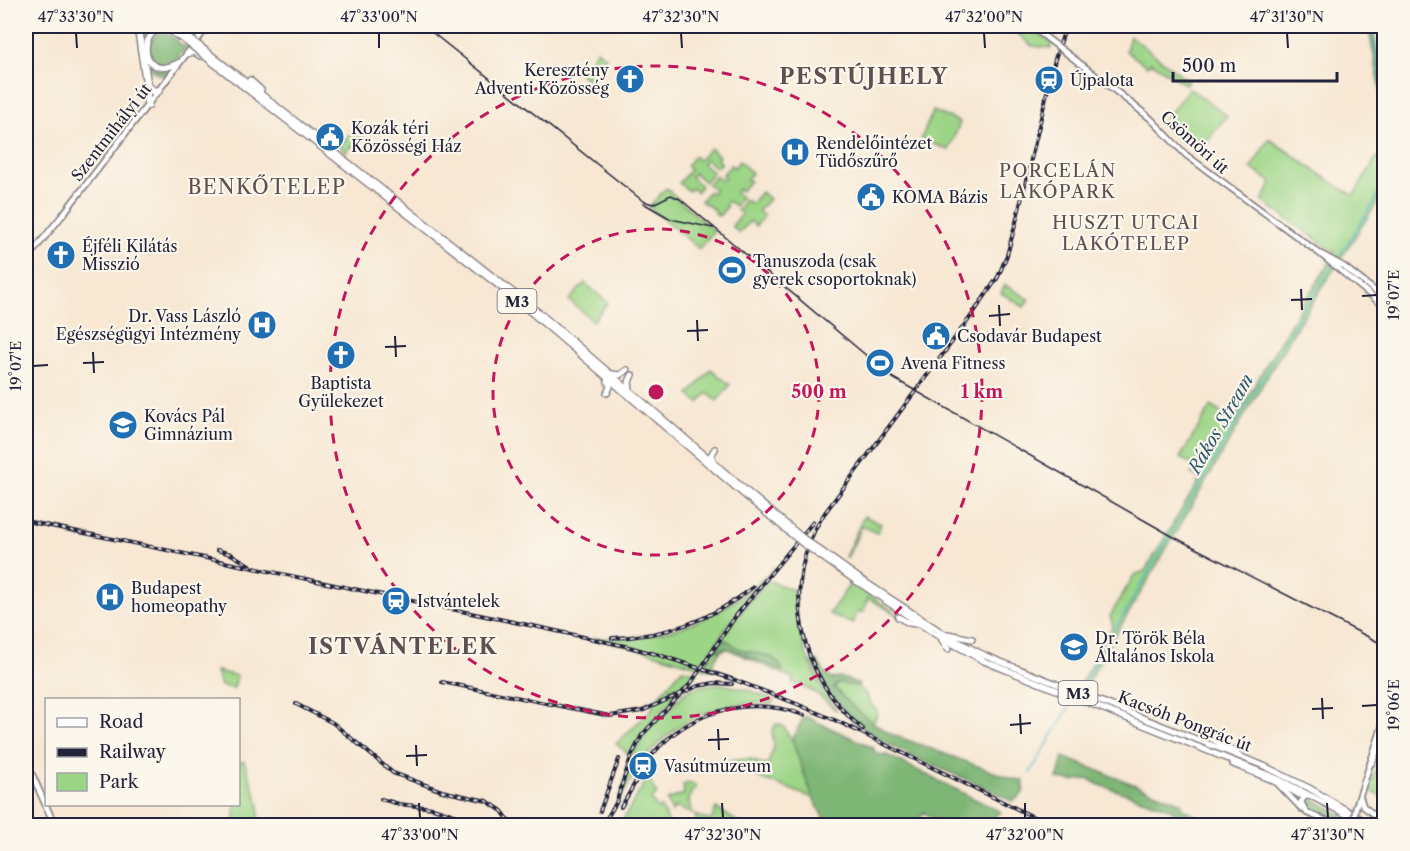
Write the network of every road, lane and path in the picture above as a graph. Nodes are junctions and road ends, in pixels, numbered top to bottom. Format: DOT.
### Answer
graph roads {
  1 [pos="138,26"];
  2 [pos="166,26"];
  3 [pos="208,26"];
  4 [pos="1031,26"];
  5 [pos="178,30"];
  6 [pos="187,54"];
  7 [pos="180,62"];
  8 [pos="145,73"];
  9 [pos="250,80"];
  10 [pos="158,91"];
  11 [pos="148,105"];
  12 [pos="278,110"];
  13 [pos="26,250"];
  14 [pos="32,252"];
  15 [pos="26,257"];
  16 [pos="26,266"];
  17 [pos="1338,266"];
  18 [pos="1366,283"];
  19 [pos="1361,287"];
  20 [pos="1384,298"];
  21 [pos="1384,306"];
  22 [pos="609,375"];
  23 [pos="628,392"];
  24 [pos="607,393"];
  25 [pos="616,393"];
  26 [pos="715,449"];
  27 [pos="701,466"];
  28 [pos="714,466"];
  29 [pos="858,580"];
  30 [pos="898,617"];
  31 [pos="918,624"];
  32 [pos="939,631"];
  33 [pos="941,638"];
  34 [pos="972,639"];
  35 [pos="948,649"];
  36 [pos="1384,721"];
  37 [pos="1384,735"];
  38 [pos="1207,736"];
  39 [pos="1216,754"];
  40 [pos="26,761"];
  41 [pos="1254,762"];
  42 [pos="1369,768"];
  43 [pos="1279,784"];
  44 [pos="1360,792"];
  45 [pos="1305,796"];
  46 [pos="1318,798"];
  47 [pos="45,803"];
  48 [pos="46,806"];
  49 [pos="1357,806"];
  50 [pos="1368,810"];
  51 [pos="1306,811"];
  52 [pos="1384,822"];
  53 [pos="55,825"];
  54 [pos="1340,825"];
  55 [pos="1352,825"];
  56 [pos="1366,825"];
  57 [pos="1373,825"];
  1 -- 8 [label="highway"];
  2 -- 5 [label="highway, M3"];
  3 -- 6 [label="main road, Szentmihályi út"];
  4 -- 17 [label="main road, Csömöri út, bridge"];
  5 -- 7 [label="main road"];
  5 -- 12 [label="main road, M3, bridge"];
  6 -- 7 [label="main road, Szentmihályi út"];
  6 -- 12 [label="main road"];
  7 -- 10 [label="main road, Szentmihályi út"];
  8 -- 10 [label="highway"];
  8 -- 11 [label="highway"];
  9 -- 12 [label="main road"];
  10 -- 11 [label="main road, Szentmihályi út"];
  11 -- 14 [label="main road, Szentmihályi út"];
  12 -- 22 [label="main road, M3"];
  13 -- 14 [label="main road"];
  14 -- 15 [label="main road"];
  14 -- 16 [label="main road"];
  17 -- 18 [label="main road, Csömöri út"];
  17 -- 19 [label="main road, Csömöri út"];
  18 -- 19 [label="main road"];
  18 -- 20 [label="main road, Csömöri út"];
  19 -- 21 [label="main road, Csömöri út"];
  22 -- 23 [label="main road, M3"];
  22 -- 23 [label="main road"];
  22 -- 24 [label="main road"];
  23 -- 25 [label="main road"];
  23 -- 28 [label="main road, M3"];
  26 -- 28 [label="main road"];
  27 -- 28 [label="main road"];
  28 -- 29 [label="main road, M3, bridge"];
  29 -- 31 [label="main road, Kacsóh Pongrác út / M3"];
  29 -- 32 [label="main road, Kacsóh Pongrác út / M3"];
  30 -- 31 [label="main road"];
  31 -- 33 [label="main road, Kacsóh Pongrác út / M3"];
  32 -- 34 [label="main road"];
  32 -- 41 [label="main road, Kacsóh Pongrác út / M3"];
  33 -- 35 [label="main road"];
  33 -- 39 [label="main road, Kacsóh Pongrác út / M3"];
  36 -- 42 [label="main road"];
  37 -- 42 [label="main road"];
  38 -- 41 [label="main road"];
  39 -- 43 [label="main road"];
  39 -- 46 [label="main road, Kacsóh Pongrác út / M3"];
  40 -- 47 [label="main road"];
  41 -- 57 [label="main road, Kacsóh Pongrác út / M3"];
  42 -- 44 [label="main road"];
  43 -- 45 [label="main road"];
  43 -- 51 [label="main road"];
  44 -- 49 [label="main road"];
  44 -- 50 [label="main road"];
  45 -- 46 [label="main road"];
  45 -- 51 [label="main road"];
  46 -- 56 [label="main road, Kacsóh Pongrác út / M3"];
  48 -- 53 [label="main road"];
  49 -- 50 [label="main road"];
  49 -- 55 [label="main road, bridge"];
  50 -- 52 [label="main road"];
  51 -- 54 [label="main road"];
}
